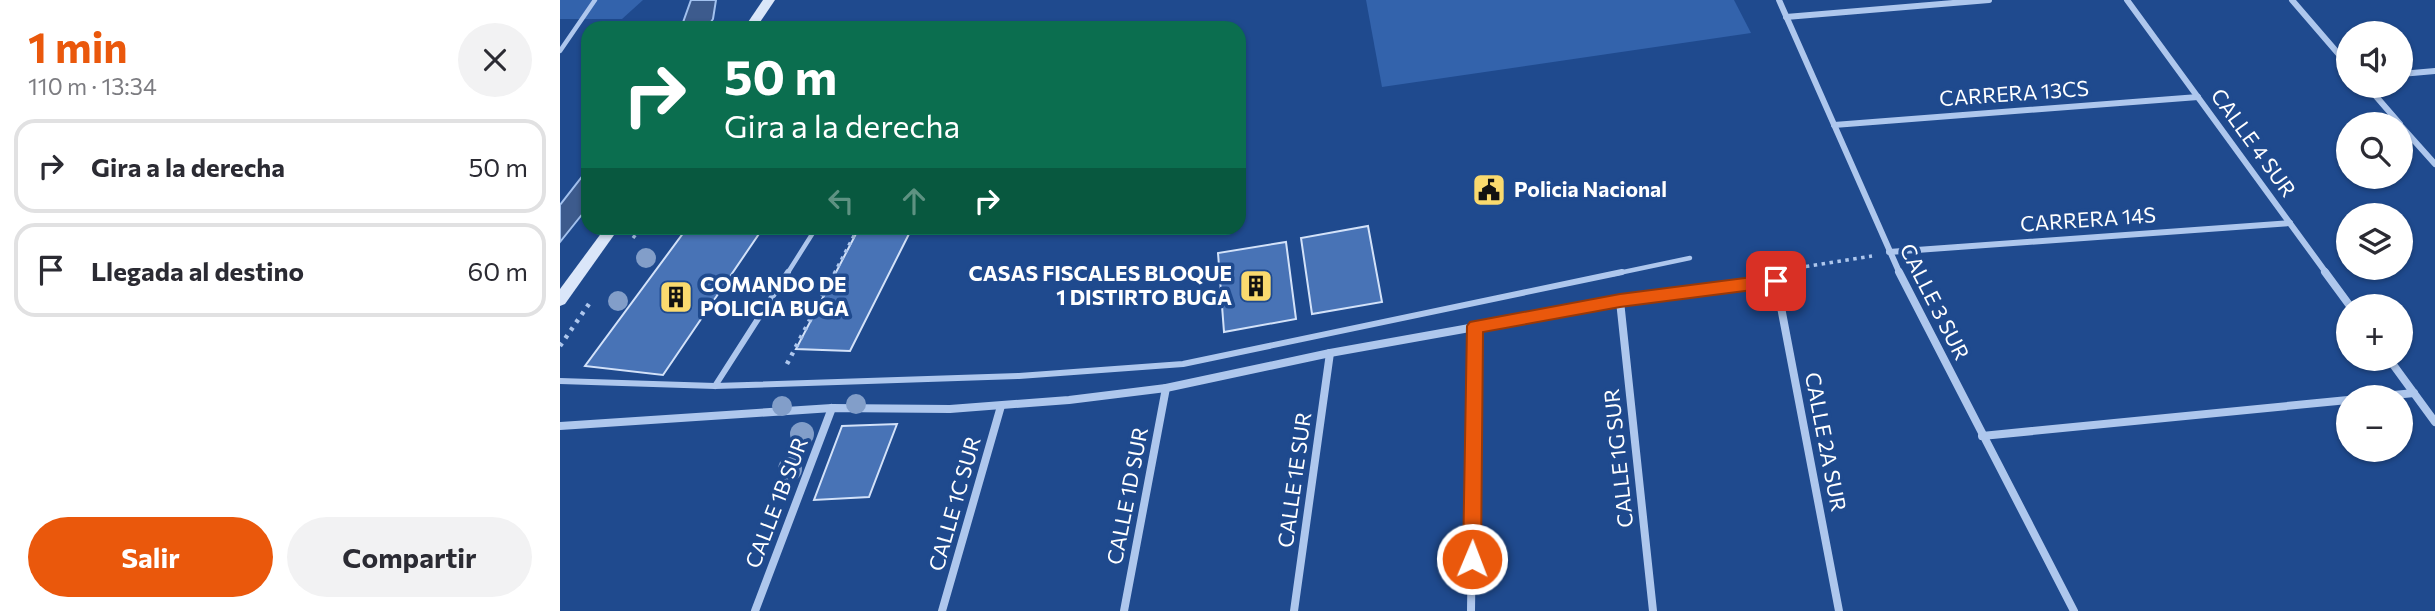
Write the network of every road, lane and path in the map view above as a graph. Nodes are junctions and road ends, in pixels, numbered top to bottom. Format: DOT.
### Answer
graph roads {
  1 [pos="595,0"];
  2 [pos="769,0"];
  3 [pos="1779,0"];
  4 [pos="1989,0"];
  5 [pos="2127,0"];
  6 [pos="2292,0"];
  7 [pos="1786,17"];
  8 [pos="755,21"];
  9 [pos="560,51"];
  10 [pos="2336,51"];
  11 [pos="2435,71"];
  12 [pos="2413,73"];
  13 [pos="2197,97"];
  14 [pos="2377,98"];
  15 [pos="2389,112"];
  16 [pos="1834,125"];
  17 [pos="2413,139"];
  18 [pos="2435,164"];
  19 [pos="2290,223"];
  20 [pos="607,235"];
  21 [pos="812,235"];
  22 [pos="854,235"];
  23 [pos="1889,252"];
  24 [pos="1874,256"];
  25 [pos="1690,258"];
  26 [pos="1783,270"];
  27 [pos="2341,294"];
  28 [pos="560,300"];
  29 [pos="1620,301"];
  30 [pos="1475,326"];
  31 [pos="1329,353"];
  32 [pos="2398,371"];
  33 [pos="560,381"];
  34 [pos="777,383"];
  35 [pos="715,386"];
  36 [pos="1166,388"];
  37 [pos="2414,393"];
  38 [pos="2336,401"];
  39 [pos="1001,406"];
  40 [pos="832,408"];
  41 [pos="2435,422"];
  42 [pos="560,426"];
  43 [pos="1982,436"];
  44 [pos="755,611"];
  45 [pos="942,611"];
  46 [pos="1124,611"];
  47 [pos="1294,611"];
  48 [pos="1471,611"];
  49 [pos="1653,611"];
  50 [pos="1839,611"];
  51 [pos="2074,611"];
  1 -- 9 [label="lane"];
  2 -- 8 [label="main road"];
  3 -- 7 [label="street, CALLE 3 SUR"];
  4 -- 7 [label="street"];
  5 -- 13 [label="street, CALLE 4 SUR"];
  6 -- 10 [label="street"];
  7 -- 16 [label="street, CALLE 3 SUR"];
  11 -- 12 [label="street"];
  13 -- 16 [label="street, CARRERA 13CS"];
  13 -- 19 [label="street, CALLE 4 SUR"];
  14 -- 15 [label="street"];
  16 -- 23 [label="street, CALLE 3 SUR"];
  17 -- 18 [label="street"];
  19 -- 23 [label="street, CARRERA 14S"];
  19 -- 27 [label="street, CALLE 4 SUR"];
  20 -- 28 [label="main road"];
  21 -- 35 [label="lane"];
  22 -- 34 [label="path"];
  23 -- 43 [label="street, CALLE 3 SUR"];
  24 -- 26 [label="path"];
  25 -- 34 [label="lane"];
  29 -- 30 [label="street"];
  29 -- 49 [label="street, CALLE 1G SUR"];
  29 -- 50 [label="street, CALLE 2A SUR"];
  30 -- 31 [label="street"];
  30 -- 48 [label="street"];
  31 -- 36 [label="street"];
  31 -- 47 [label="street, CALLE 1E SUR"];
  32 -- 37 [label="street"];
  33 -- 35 [label="lane"];
  34 -- 35 [label="lane"];
  36 -- 39 [label="street"];
  36 -- 46 [label="street, CALLE 1D SUR"];
  37 -- 41 [label="street"];
  38 -- 43 [label="street"];
  39 -- 40 [label="street"];
  39 -- 45 [label="street, CALLE 1C SUR"];
  40 -- 42 [label="street"];
  40 -- 44 [label="street, CALLE 1B SUR"];
  43 -- 51 [label="street, CALLE 3 SUR"];
}
